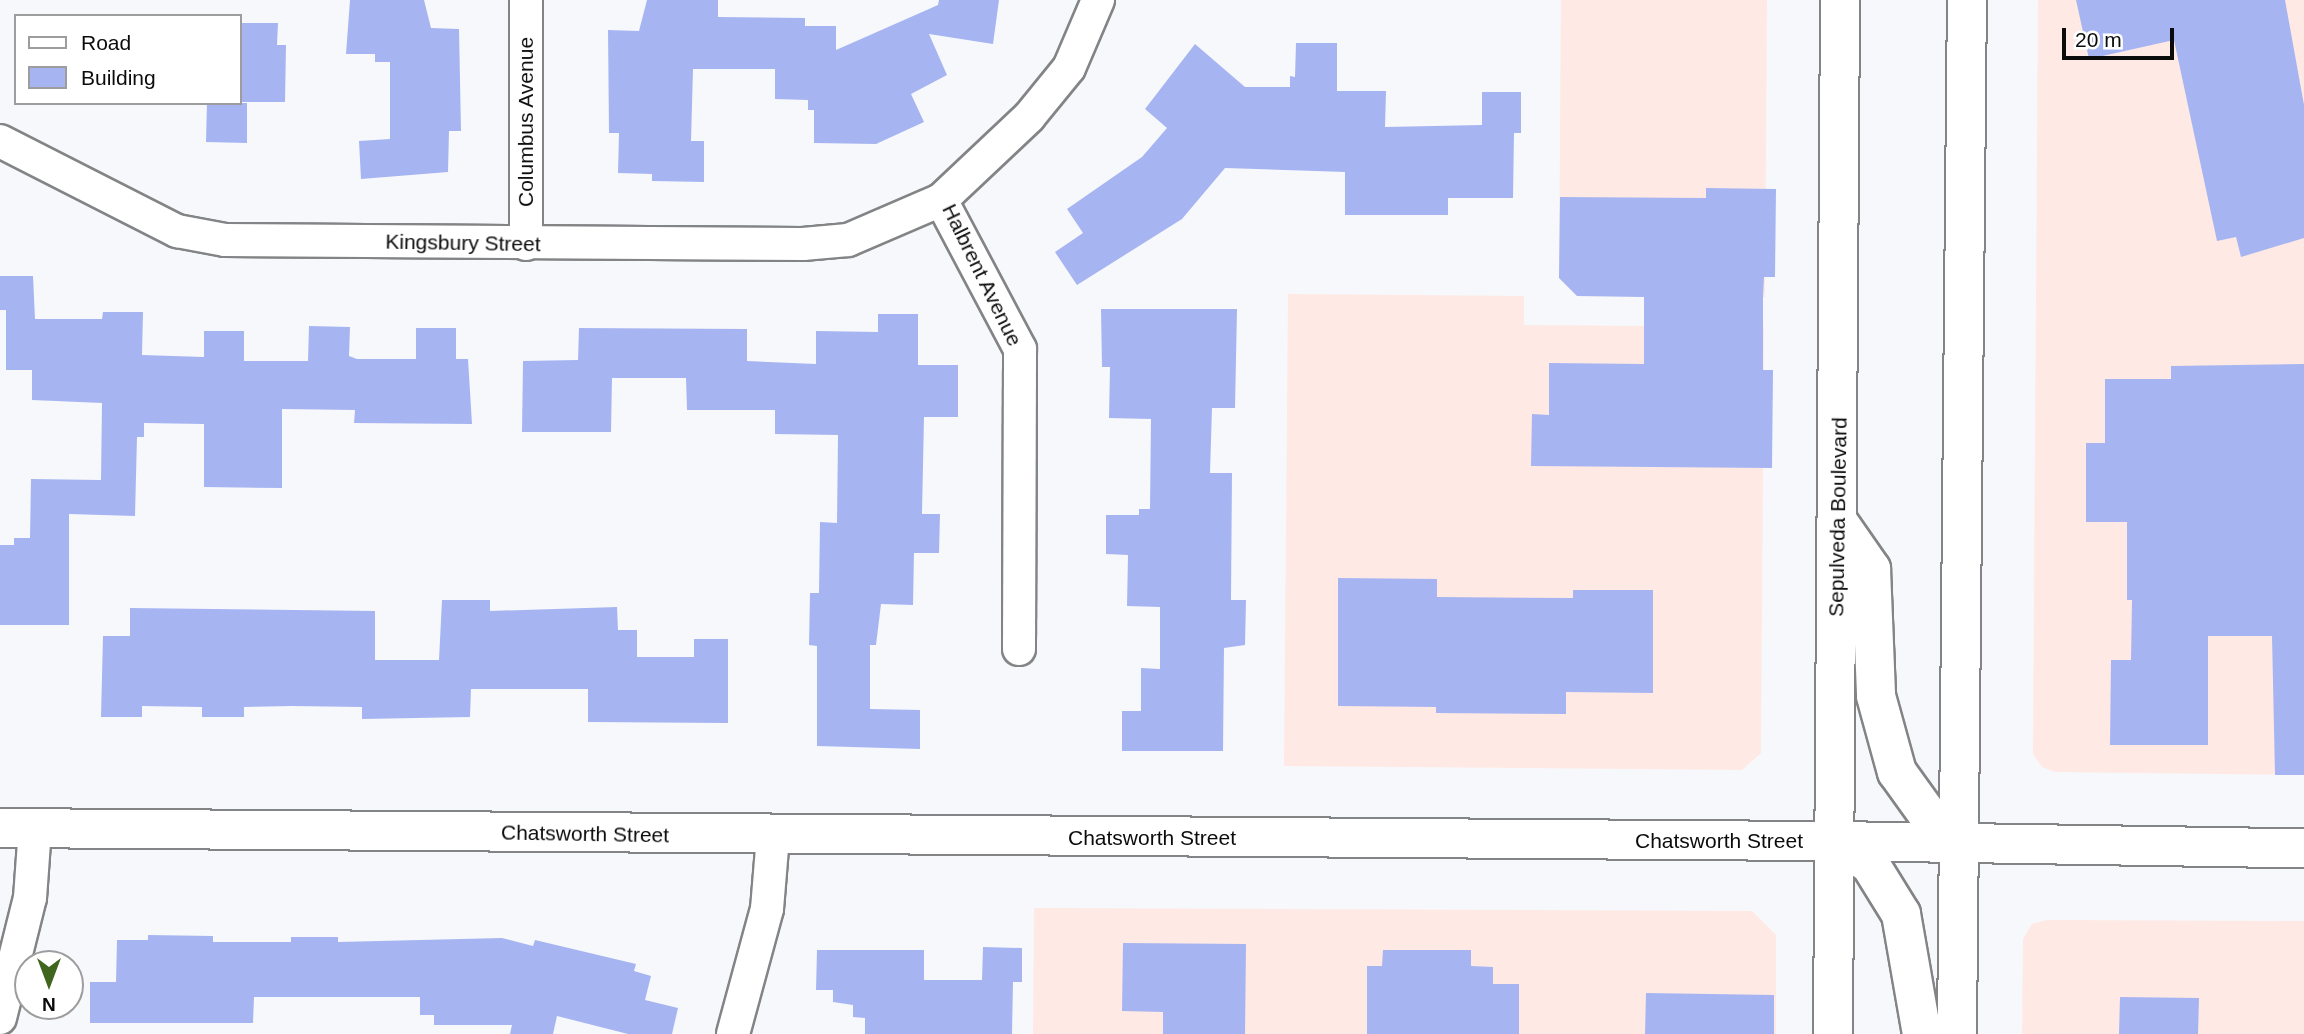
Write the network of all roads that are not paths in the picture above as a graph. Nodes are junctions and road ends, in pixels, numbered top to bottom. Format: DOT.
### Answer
graph roads {
  1 [pos="526,0"];
  2 [pos="1098,0"];
  3 [pos="1840,0"];
  4 [pos="1967,0"];
  5 [pos="0,141"];
  6 [pos="941,200"];
  7 [pos="526,244"];
  8 [pos="1838,520"];
  9 [pos="1019,649"];
  10 [pos="17,829"];
  11 [pos="773,836"];
  12 [pos="1834,841"];
  13 [pos="1957,843"];
  14 [pos="2304,848"];
  15 [pos="0,1018"];
  16 [pos="733,1034"];
  17 [pos="1833,1034"];
  18 [pos="1922,1034"];
  19 [pos="1957,1034"];
  1 -- 7 [label="street, Columbus Avenue"];
  2 -- 6 [label="street, Halbrent Avenue"];
  3 -- 8 [label="main road, Sepulveda Boulevard"];
  4 -- 13 [label="main road"];
  5 -- 7 [label="street, Kingsbury Street"];
  6 -- 7 [label="street, Kingsbury Street"];
  6 -- 9 [label="street, Halbrent Avenue"];
  8 -- 12 [label="main road, Sepulveda Boulevard"];
  8 -- 13 [label="main road"];
  10 -- 11 [label="main road, Chatsworth Street"];
  10 -- 15 [label="street"];
  11 -- 12 [label="main road, Chatsworth Street"];
  11 -- 16 [label="street"];
  12 -- 13 [label="main road, Chatsworth Street"];
  12 -- 17 [label="main road, Sepulveda Boulevard"];
  12 -- 18 [label="main road"];
  13 -- 14 [label="main road, Chatsworth Street"];
  13 -- 19 [label="main road"];
}
